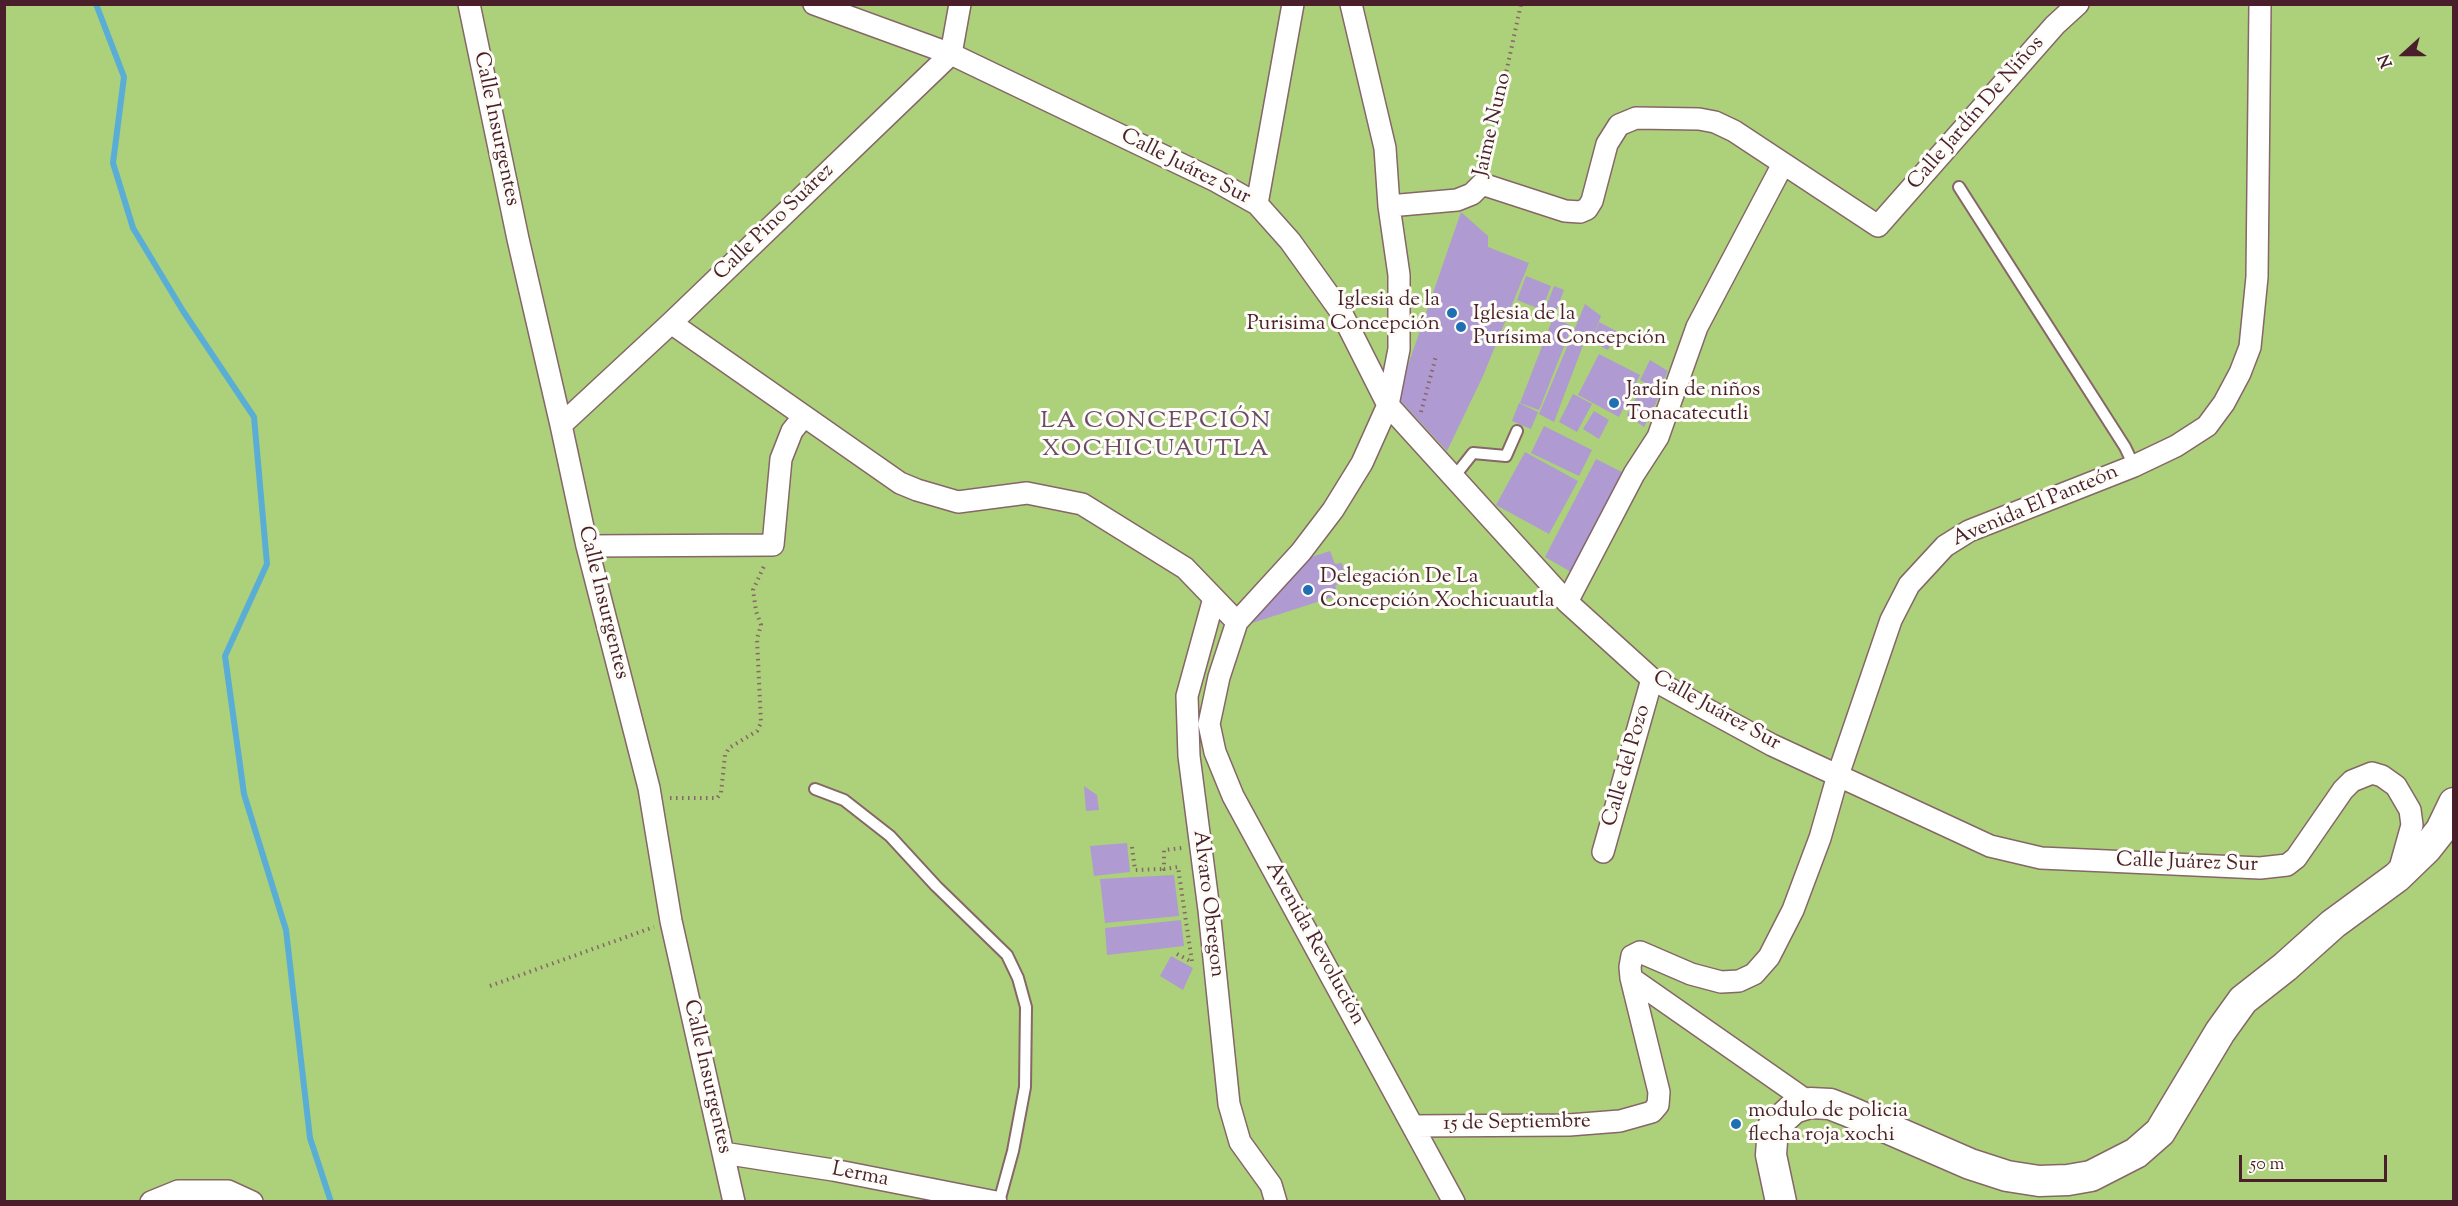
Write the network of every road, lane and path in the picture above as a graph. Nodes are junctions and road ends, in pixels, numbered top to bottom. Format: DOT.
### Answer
graph roads {
  1 [pos="469,4"];
  2 [pos="814,4"];
  3 [pos="960,4"];
  4 [pos="1293,4"];
  5 [pos="1351,4"];
  6 [pos="1521,4"];
  7 [pos="2078,4"];
  8 [pos="2260,4"];
  9 [pos="951,54"];
  10 [pos="1783,164"];
  11 [pos="1482,184"];
  12 [pos="1959,187"];
  13 [pos="1257,204"];
  14 [pos="1389,206"];
  15 [pos="671,324"];
  16 [pos="1436,356"];
  17 [pos="1388,405"];
  18 [pos="804,416"];
  19 [pos="561,425"];
  20 [pos="1412,431"];
  21 [pos="1517,431"];
  22 [pos="2134,466"];
  23 [pos="1454,477"];
  24 [pos="773,545"];
  25 [pos="587,546"];
  26 [pos="1214,598"];
  27 [pos="1567,602"];
  28 [pos="1237,622"];
  29 [pos="1652,679"];
  30 [pos="1838,775"];
  31 [pos="649,788"];
  32 [pos="815,789"];
  33 [pos="2454,803"];
  34 [pos="1131,847"];
  35 [pos="1201,849"];
  36 [pos="1603,852"];
  37 [pos="1164,869"];
  38 [pos="2397,877"];
  39 [pos="671,921"];
  40 [pos="1177,954"];
  41 [pos="1631,978"];
  42 [pos="490,986"];
  43 [pos="1810,1103"];
  44 [pos="1413,1126"];
  45 [pos="723,1153"];
  46 [pos="151,1202"];
  47 [pos="252,1202"];
  48 [pos="734,1202"];
  49 [pos="998,1202"];
  50 [pos="1276,1202"];
  51 [pos="1454,1202"];
  52 [pos="1782,1202"];
  1 -- 19 [label="street, Calle Insurgentes"];
  2 -- 9 [label="street, Calle Juárez Sur"];
  3 -- 9 [label="street"];
  4 -- 13 [label="street"];
  5 -- 14 [label="street"];
  6 -- 11 [label="path, Jaime Nuno"];
  7 -- 10 [label="street, Calle Jardín De Niños"];
  8 -- 22 [label="street, Avenida El Panteón"];
  9 -- 13 [label="street, Calle Juárez Sur"];
  9 -- 15 [label="street, Calle Pino Suárez"];
  10 -- 11 [label="street"];
  10 -- 27 [label="street"];
  11 -- 14 [label="street, Jaime Nuno"];
  12 -- 22 [label="lane"];
  13 -- 17 [label="street, Calle Juárez Sur"];
  14 -- 17 [label="street"];
  15 -- 18 [label="street"];
  15 -- 19 [label="street, Calle Pino Suárez"];
  16 -- 20 [label="path"];
  17 -- 20 [label="street, Calle Juárez Sur"];
  17 -- 28 [label="street"];
  18 -- 24 [label="street"];
  18 -- 26 [label="street"];
  19 -- 25 [label="street, Calle Insurgentes"];
  20 -- 23 [label="street, Calle Juárez Sur"];
  21 -- 23 [label="lane"];
  22 -- 30 [label="street, Avenida El Panteón"];
  23 -- 27 [label="street, Calle Juárez Sur"];
  24 -- 25 [label="street"];
  24 -- 31 [label="path"];
  25 -- 31 [label="street, Calle Insurgentes"];
  26 -- 28 [label="street"];
  26 -- 35 [label="street, Alvaro Obregon"];
  27 -- 29 [label="street, Calle Juárez Sur"];
  28 -- 44 [label="street, Avenida Revolución"];
  29 -- 30 [label="street, Calle Juárez Sur"];
  29 -- 36 [label="street, Calle del Pozo"];
  30 -- 38 [label="street, Calle Juárez Sur"];
  30 -- 41 [label="street, Avenida El Panteón"];
  31 -- 39 [label="street, Calle Insurgentes"];
  32 -- 49 [label="lane"];
  33 -- 38 [label="main road"];
  34 -- 37 [label="path"];
  35 -- 37 [label="path"];
  35 -- 50 [label="street, Alvaro Obregon"];
  37 -- 40 [label="path"];
  38 -- 43 [label="main road"];
  39 -- 42 [label="path"];
  39 -- 45 [label="street, Calle Insurgentes"];
  41 -- 43 [label="street"];
  41 -- 44 [label="street, 15 de Septiembre"];
  43 -- 52 [label="main road"];
  44 -- 51 [label="street, Avenida Revolución"];
  45 -- 48 [label="street, Calle Insurgentes"];
  45 -- 49 [label="street, Lerma"];
  46 -- 47 [label="street"];
}
